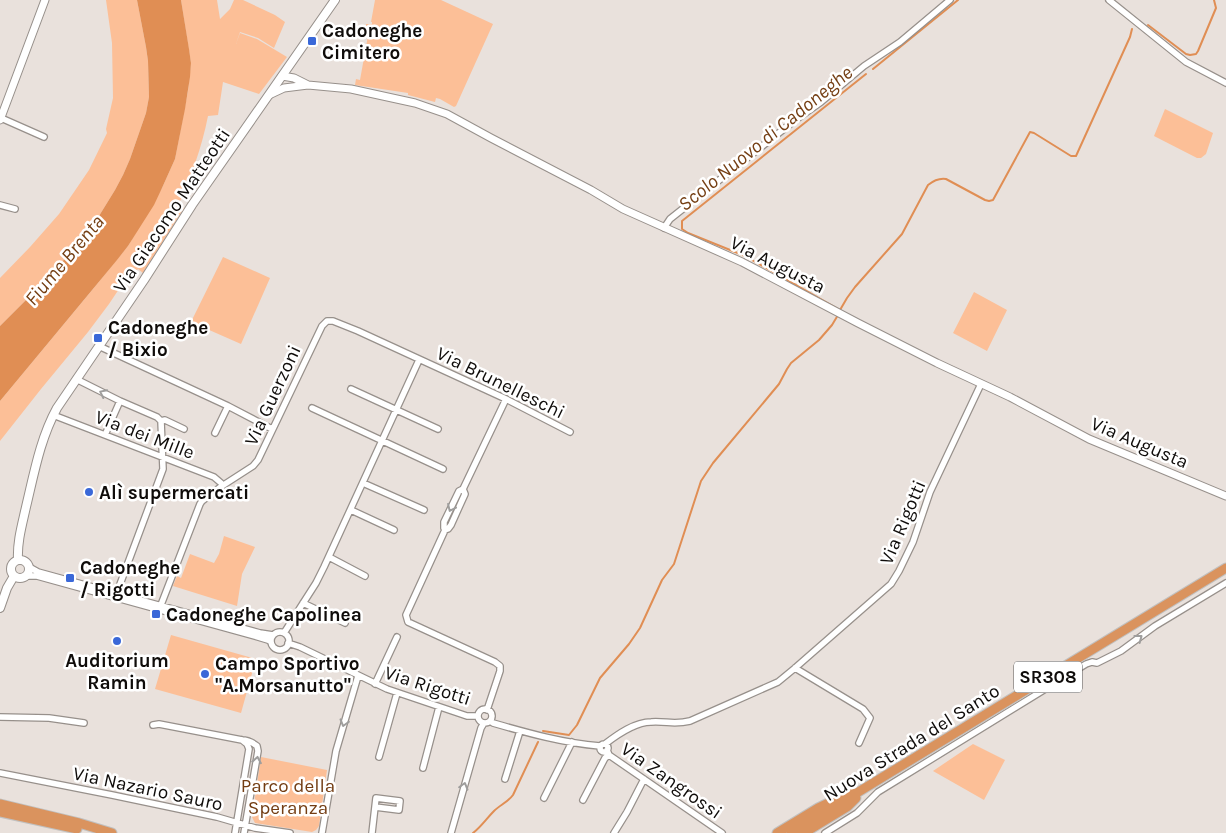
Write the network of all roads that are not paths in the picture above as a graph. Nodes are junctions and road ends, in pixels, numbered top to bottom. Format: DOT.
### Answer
graph roads {
  1 [pos="45,0"];
  2 [pos="335,0"];
  3 [pos="950,0"];
  4 [pos="1109,0"];
  5 [pos="290,65"];
  6 [pos="282,76"];
  7 [pos="294,78"];
  8 [pos="1226,83"];
  9 [pos="308,85"];
  10 [pos="291,86"];
  11 [pos="269,95"];
  12 [pos="0,119"];
  13 [pos="44,137"];
  14 [pos="0,205"];
  15 [pos="15,209"];
  16 [pos="664,228"];
  17 [pos="99,345"];
  18 [pos="419,360"];
  19 [pos="76,379"];
  20 [pos="982,384"];
  21 [pos="351,389"];
  22 [pos="506,399"];
  23 [pos="120,401"];
  24 [pos="228,406"];
  25 [pos="312,408"];
  26 [pos="397,410"];
  27 [pos="53,414"];
  28 [pos="161,421"];
  29 [pos="184,429"];
  30 [pos="272,429"];
  31 [pos="438,429"];
  32 [pos="570,432"];
  33 [pos="215,433"];
  34 [pos="104,435"];
  35 [pos="382,441"];
  36 [pos="163,458"];
  37 [pos="443,470"];
  38 [pos="363,482"];
  39 [pos="222,486"];
  40 [pos="1226,496"];
  41 [pos="351,510"];
  42 [pos="424,510"];
  43 [pos="394,530"];
  44 [pos="329,557"];
  45 [pos="18,560"];
  46 [pos="29,567"];
  47 [pos="1226,568"];
  48 [pos="14,576"];
  49 [pos="27,576"];
  50 [pos="365,576"];
  51 [pos="1226,583"];
  52 [pos="116,596"];
  53 [pos="303,603"];
  54 [pos="0,608"];
  55 [pos="160,608"];
  56 [pos="345,623"];
  57 [pos="284,633"];
  58 [pos="273,635"];
  59 [pos="397,637"];
  60 [pos="271,642"];
  61 [pos="288,643"];
  62 [pos="795,668"];
  63 [pos="358,676"];
  64 [pos="375,684"];
  65 [pos="397,693"];
  66 [pos="439,707"];
  67 [pos="487,710"];
  68 [pos="478,716"];
  69 [pos="0,717"];
  70 [pos="487,722"];
  71 [pos="84,723"];
  72 [pos="153,724"];
  73 [pos="520,731"];
  74 [pos="242,740"];
  75 [pos="572,742"];
  76 [pos="859,743"];
  77 [pos="605,749"];
  78 [pos="379,757"];
  79 [pos="423,768"];
  80 [pos="0,773"];
  81 [pos="505,779"];
  82 [pos="644,779"];
  83 [pos="870,785"];
  84 [pos="544,798"];
  85 [pos="583,800"];
  86 [pos="0,804"];
  87 [pos="375,807"];
  88 [pos="0,812"];
  89 [pos="236,822"];
  90 [pos="245,825"];
  91 [pos="92,833"];
  92 [pos="112,833"];
  93 [pos="235,833"];
  94 [pos="244,833"];
  95 [pos="290,833"];
  96 [pos="322,833"];
  97 [pos="372,833"];
  98 [pos="451,833"];
  99 [pos="614,833"];
  100 [pos="722,833"];
  101 [pos="777,833"];
  102 [pos="791,833"];
  103 [pos="804,833"];
  104 [pos="826,833"];
  1 -- 12 [label="street"];
  2 -- 5 [label="main road, Via Giacomo Matteotti"];
  3 -- 16 [label="street"];
  4 -- 8 [label="street"];
  5 -- 6 [label="main road, Via Giacomo Matteotti"];
  5 -- 7 [label="street"];
  6 -- 7 [label="street, Via Augusta"];
  6 -- 10 [label="street"];
  6 -- 11 [label="main road, Via Giacomo Matteotti"];
  7 -- 9 [label="street, Via Augusta"];
  9 -- 10 [label="street, Via Augusta"];
  9 -- 16 [label="street, Via Augusta"];
  10 -- 11 [label="street, Via Augusta"];
  11 -- 17 [label="main road, Via Giacomo Matteotti"];
  12 -- 13 [label="street"];
  14 -- 15 [label="street"];
  16 -- 20 [label="street, Via Augusta"];
  17 -- 19 [label="main road, Via Giacomo Matteotti"];
  17 -- 24 [label="street"];
  18 -- 22 [label="street, Via Brunelleschi"];
  18 -- 26 [label="street"];
  18 -- 30 [label="street, Via Guerzoni"];
  23 -- 19 [label="street, one-way"];
  19 -- 27 [label="main road, Via Giacomo Matteotti"];
  20 -- 40 [label="street, Via Augusta"];
  20 -- 62 [label="street, Via Rigotti"];
  21 -- 26 [label="street"];
  22 -- 32 [label="street, Via Brunelleschi"];
  22 -- 67 [label="street"];
  23 -- 28 [label="street"];
  23 -- 34 [label="street"];
  24 -- 30 [label="street"];
  24 -- 33 [label="street"];
  25 -- 35 [label="street"];
  26 -- 31 [label="street"];
  26 -- 35 [label="street"];
  27 -- 34 [label="street, Via dei Mille"];
  27 -- 45 [label="main road, Via Giacomo Matteotti"];
  28 -- 29 [label="street"];
  28 -- 36 [label="street"];
  30 -- 39 [label="street, Via Guerzoni"];
  34 -- 36 [label="street, Via dei Mille"];
  35 -- 37 [label="street"];
  35 -- 38 [label="street"];
  36 -- 39 [label="street, Via dei Mille"];
  36 -- 52 [label="street"];
  38 -- 41 [label="street"];
  38 -- 42 [label="street"];
  39 -- 55 [label="street, Via Guerzoni"];
  41 -- 43 [label="street"];
  41 -- 44 [label="street"];
  44 -- 50 [label="street"];
  44 -- 53 [label="street"];
  45 -- 46 [label="main road"];
  45 -- 48 [label="main road"];
  46 -- 49 [label="main road"];
  46 -- 52 [label="street, Via Rigotti"];
  47 -- 83 [label="highway, Nuova Strada del Santo / SR308"];
  48 -- 49 [label="main road"];
  48 -- 54 [label="main road"];
  49 -- 52 [label="street, Via Rigotti"];
  104 -- 51 [label="street, one-way"];
  52 -- 55 [label="street, Via Rigotti"];
  53 -- 56 [label="street"];
  53 -- 57 [label="street"];
  55 -- 58 [label="street, Via Rigotti"];
  55 -- 60 [label="street, Via Rigotti"];
  57 -- 58 [label="street, Via Rigotti"];
  57 -- 61 [label="street"];
  58 -- 60 [label="street"];
  59 -- 64 [label="street"];
  60 -- 61 [label="street, Via Rigotti"];
  61 -- 63 [label="street, Via Rigotti"];
  62 -- 76 [label="street"];
  62 -- 77 [label="street, Via Rigotti"];
  63 -- 64 [label="street, Via Rigotti"];
  63 -- 96 [label="street, one-way"];
  64 -- 65 [label="street, Via Rigotti"];
  65 -- 66 [label="street, Via Rigotti"];
  65 -- 78 [label="street"];
  66 -- 68 [label="street, Via Rigotti"];
  66 -- 79 [label="street"];
  67 -- 68 [label="street"];
  67 -- 70 [label="street"];
  68 -- 70 [label="street"];
  69 -- 71 [label="street"];
  70 -- 73 [label="street, Via Rigotti"];
  98 -- 70 [label="street, one-way"];
  72 -- 74 [label="street"];
  73 -- 75 [label="street, Via Rigotti"];
  73 -- 81 [label="street"];
  74 -- 89 [label="street"];
  90 -- 74 [label="street, one-way"];
  75 -- 77 [label="street, Via Rigotti"];
  75 -- 84 [label="street"];
  77 -- 82 [label="street, Via Zangrossi"];
  77 -- 85 [label="street"];
  80 -- 89 [label="street, Via Nazario Sauro"];
  82 -- 99 [label="street"];
  82 -- 100 [label="street, Via Zangrossi"];
  83 -- 101 [label="highway"];
  83 -- 102 [label="highway, Nuova Strada del Santo / SR308"];
  83 -- 103 [label="highway"];
  86 -- 92 [label="highway"];
  87 -- 97 [label="street"];
  88 -- 91 [label="highway"];
  89 -- 90 [label="street, Via Nazario Sauro"];
  89 -- 93 [label="street"];
  90 -- 94 [label="street"];
  90 -- 95 [label="street, Via Nazario Sauro"];
}
